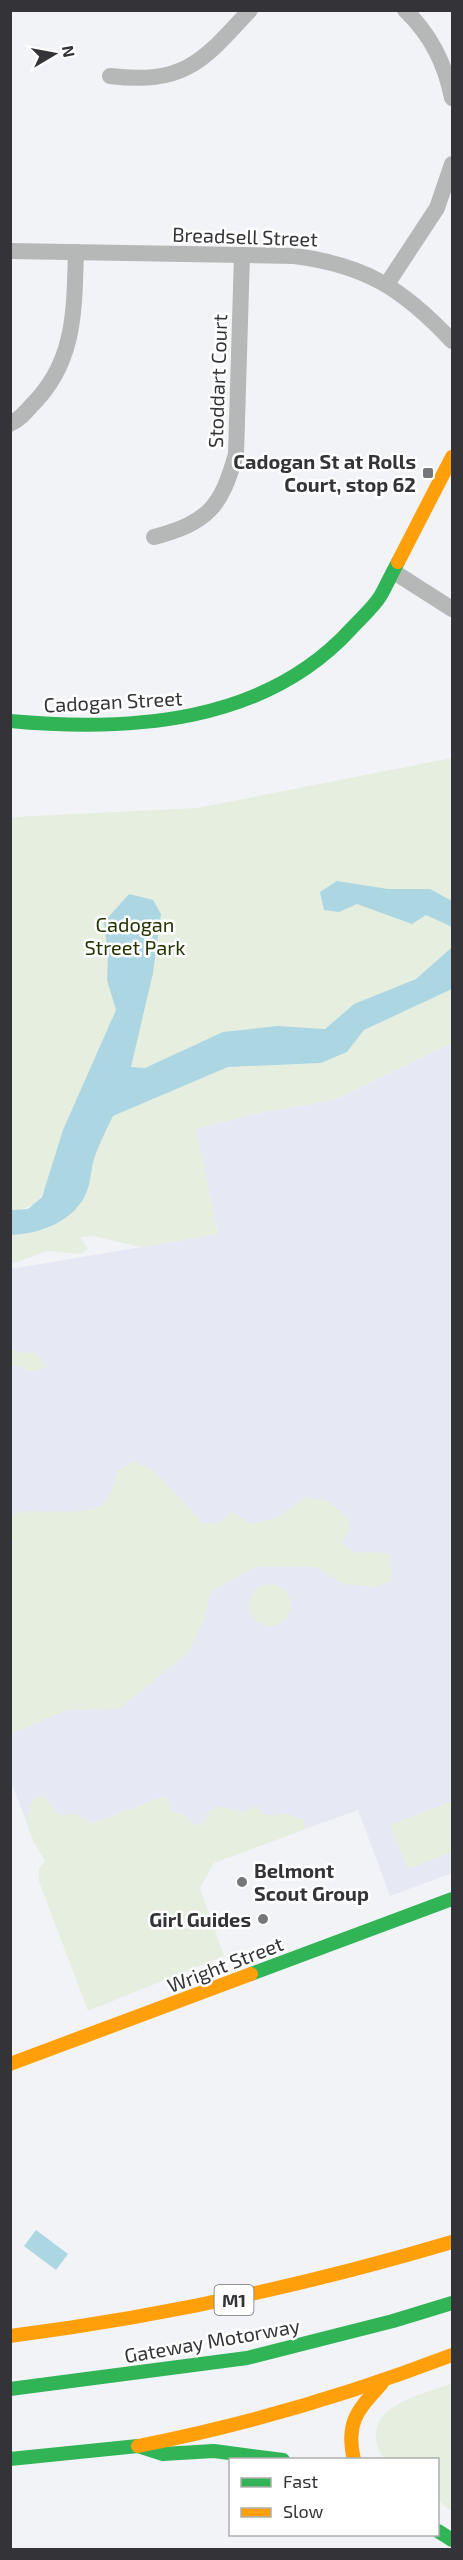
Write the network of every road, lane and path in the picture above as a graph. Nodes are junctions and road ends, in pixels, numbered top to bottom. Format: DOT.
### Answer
graph roads {
  1 [pos="250,10"];
  2 [pos="405,10"];
  3 [pos="450,71"];
  4 [pos="110,76"];
  5 [pos="453,98"];
  6 [pos="453,164"];
  7 [pos="10,251"];
  8 [pos="76,252"];
  9 [pos="242,255"];
  10 [pos="387,284"];
  11 [pos="453,341"];
  12 [pos="10,424"];
  13 [pos="453,457"];
  14 [pos="154,537"];
  15 [pos="394,572"];
  16 [pos="453,609"];
  17 [pos="10,721"];
  18 [pos="453,1899"];
  19 [pos="10,2064"];
  20 [pos="453,2242"];
  21 [pos="453,2303"];
  22 [pos="10,2336"];
  23 [pos="453,2355"];
  24 [pos="382,2383"];
  25 [pos="10,2389"];
  26 [pos="138,2446"];
  27 [pos="268,2458"];
  28 [pos="354,2458"];
  29 [pos="10,2459"];
  30 [pos="439,2532"];
  31 [pos="453,2540"];
  1 -- 4 [label="street"];
  2 -- 3 [label="street"];
  3 -- 5 [label="street"];
  6 -- 10 [label="street"];
  7 -- 8 [label="street, Breadsell Street"];
  8 -- 9 [label="street, Breadsell Street"];
  8 -- 12 [label="street"];
  9 -- 10 [label="street, Breadsell Street"];
  9 -- 14 [label="street, Stoddart Court"];
  10 -- 11 [label="street, Breadsell Street"];
  13 -- 15 [label="main road, Cadogan Street"];
  15 -- 16 [label="street"];
  15 -- 17 [label="main road, Cadogan Street"];
  18 -- 19 [label="main road, Wright Street"];
  20 -- 22 [label="main road, Gateway Motorway / M1"];
  21 -- 25 [label="main road, Gateway Motorway"];
  23 -- 24 [label="main road"];
  24 -- 26 [label="main road"];
  24 -- 28 [label="main road"];
  26 -- 27 [label="main road"];
  26 -- 29 [label="main road"];
  30 -- 31 [label="main road"];
}
